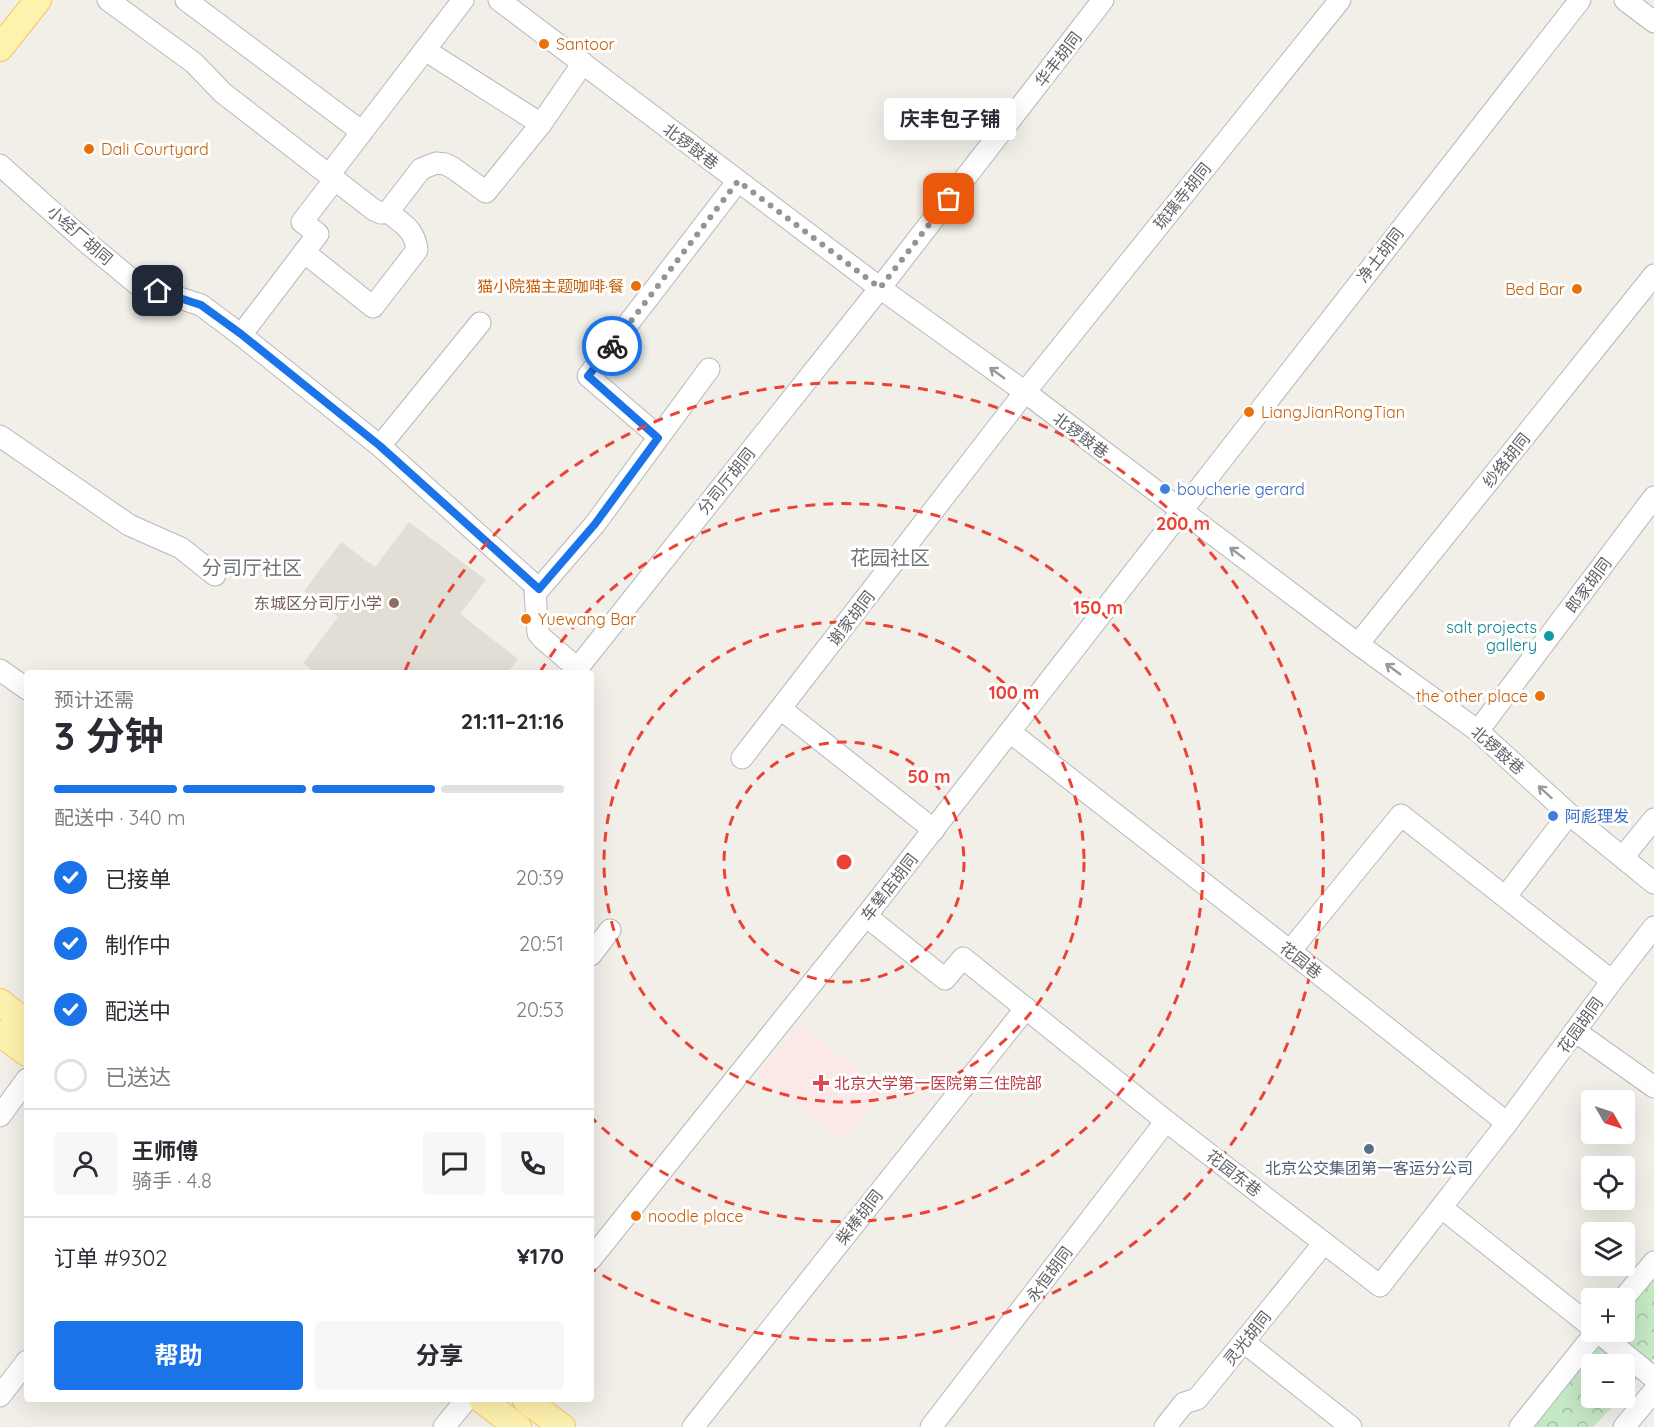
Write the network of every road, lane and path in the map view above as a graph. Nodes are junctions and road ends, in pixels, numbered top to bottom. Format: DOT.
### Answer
graph roads {
  1 [pos="39,0"];
  2 [pos="108,0"];
  3 [pos="186,0"];
  4 [pos="463,0"];
  5 [pos="498,0"];
  6 [pos="1103,0"];
  7 [pos="1340,0"];
  8 [pos="1580,0"];
  9 [pos="1625,0"];
  10 [pos="1654,22"];
  11 [pos="0,48"];
  12 [pos="425,50"];
  13 [pos="583,63"];
  14 [pos="541,124"];
  15 [pos="362,132"];
  16 [pos="0,165"];
  17 [pos="332,177"];
  18 [pos="738,181"];
  19 [pos="388,212"];
  20 [pos="304,252"];
  21 [pos="1654,275"];
  22 [pos="880,288"];
  23 [pos="480,323"];
  24 [pos="241,334"];
  25 [pos="709,369"];
  26 [pos="1025,392"];
  27 [pos="0,436"];
  28 [pos="658,438"];
  29 [pos="380,446"];
  30 [pos="1654,497"];
  31 [pos="1181,511"];
  32 [pos="214,574"];
  33 [pos="539,589"];
  34 [pos="1358,644"];
  35 [pos="0,670"];
  36 [pos="574,670"];
  37 [pos="576,670"];
  38 [pos="24,687"];
  39 [pos="781,709"];
  40 [pos="1478,731"];
  41 [pos="1010,732"];
  42 [pos="742,758"];
  43 [pos="1569,814"];
  44 [pos="1654,819"];
  45 [pos="934,830"];
  46 [pos="1623,857"];
  47 [pos="1654,883"];
  48 [pos="1506,896"];
  49 [pos="866,916"];
  50 [pos="1654,927"];
  51 [pos="610,930"];
  52 [pos="594,951"];
  53 [pos="1290,951"];
  54 [pos="1612,981"];
  55 [pos="0,1002"];
  56 [pos="1026,1008"];
  57 [pos="24,1021"];
  58 [pos="1575,1031"];
  59 [pos="0,1033"];
  60 [pos="24,1051"];
  61 [pos="24,1083"];
  62 [pos="1654,1087"];
  63 [pos="0,1116"];
  64 [pos="1166,1121"];
  65 [pos="1507,1123"];
  66 [pos="1442,1208"];
  67 [pos="1324,1243"];
  68 [pos="594,1255"];
  69 [pos="1654,1262"];
  70 [pos="1632,1288"];
  71 [pos="1581,1318"];
  72 [pos="1244,1342"];
  73 [pos="1589,1342"];
  74 [pos="1609,1342"];
  75 [pos="24,1365"];
  76 [pos="1654,1378"];
  77 [pos="1654,1391"];
  78 [pos="0,1396"];
  79 [pos="464,1402"];
  80 [pos="485,1402"];
  81 [pos="529,1402"];
  82 [pos="444,1427"];
  83 [pos="518,1427"];
  84 [pos="562,1427"];
  85 [pos="693,1427"];
  86 [pos="931,1427"];
  87 [pos="1165,1427"];
  88 [pos="1351,1427"];
  89 [pos="1520,1427"];
  90 [pos="1624,1427"];
  1 -- 11 [label="main road"];
  2 -- 17 [label="street"];
  3 -- 15 [label="street"];
  4 -- 12 [label="street"];
  5 -- 13 [label="street, 北锣鼓巷"];
  6 -- 22 [label="street, 华丰胡同"];
  7 -- 26 [label="street, 琉璃寺胡同"];
  8 -- 31 [label="street, 净土胡同"];
  9 -- 10 [label="street"];
  12 -- 14 [label="street"];
  12 -- 15 [label="street"];
  13 -- 14 [label="street"];
  13 -- 18 [label="street, 北锣鼓巷"];
  14 -- 19 [label="street"];
  15 -- 17 [label="street"];
  16 -- 24 [label="street, 小经厂胡同"];
  17 -- 19 [label="street"];
  17 -- 20 [label="street"];
  18 -- 22 [label="street, 北锣鼓巷"];
  18 -- 28 [label="street"];
  19 -- 20 [label="street"];
  20 -- 24 [label="street"];
  21 -- 34 [label="street, 纱络胡同"];
  26 -- 22 [label="street, 北锣鼓巷, one-way"];
  22 -- 37 [label="street, 分司厅胡同"];
  23 -- 29 [label="street"];
  24 -- 29 [label="street, 小经厂胡同"];
  25 -- 28 [label="street"];
  26 -- 31 [label="street, 北锣鼓巷"];
  26 -- 39 [label="street, 谢家胡同"];
  27 -- 32 [label="street"];
  28 -- 33 [label="street"];
  29 -- 33 [label="street, 小经厂胡同"];
  30 -- 40 [label="street, 郎家胡同"];
  34 -- 31 [label="street, 北锣鼓巷, one-way"];
  31 -- 41 [label="street, 车辇店胡同"];
  33 -- 36 [label="street"];
  40 -- 34 [label="street, 北锣鼓巷, one-way"];
  35 -- 38 [label="street"];
  39 -- 42 [label="street, 谢家胡同"];
  39 -- 45 [label="street"];
  43 -- 40 [label="street, 北锣鼓巷, one-way"];
  41 -- 45 [label="street, 车辇店胡同"];
  41 -- 53 [label="street, 花园巷"];
  43 -- 46 [label="street, 北锣鼓巷"];
  43 -- 48 [label="street"];
  44 -- 46 [label="street"];
  45 -- 49 [label="street, 车辇店胡同"];
  46 -- 47 [label="street, 北锣鼓巷"];
  48 -- 53 [label="street"];
  48 -- 54 [label="street"];
  49 -- 56 [label="street, 花园东巷"];
  49 -- 68 [label="street, 车辇店胡同"];
  50 -- 54 [label="street, 花园胡同"];
  51 -- 52 [label="street"];
  53 -- 65 [label="street, 花园巷"];
  54 -- 58 [label="street, 花园胡同"];
  55 -- 57 [label="main road"];
  56 -- 64 [label="street, 花园东巷"];
  56 -- 85 [label="street, 柴棒胡同"];
  58 -- 62 [label="street"];
  58 -- 65 [label="street, 花园胡同"];
  59 -- 60 [label="main road"];
  61 -- 63 [label="street"];
  64 -- 67 [label="street, 花园东巷"];
  64 -- 86 [label="street, 永恒胡同"];
  65 -- 66 [label="street"];
  66 -- 67 [label="street, 花园东巷"];
  66 -- 71 [label="street"];
  67 -- 72 [label="street, 灵光胡同"];
  69 -- 70 [label="street"];
  72 -- 87 [label="street, 灵光胡同"];
  72 -- 88 [label="street"];
  73 -- 89 [label="street"];
  74 -- 76 [label="street"];
  75 -- 78 [label="street"];
  77 -- 90 [label="street"];
  79 -- 82 [label="street"];
  80 -- 83 [label="main road"];
  81 -- 84 [label="main road"];
}
